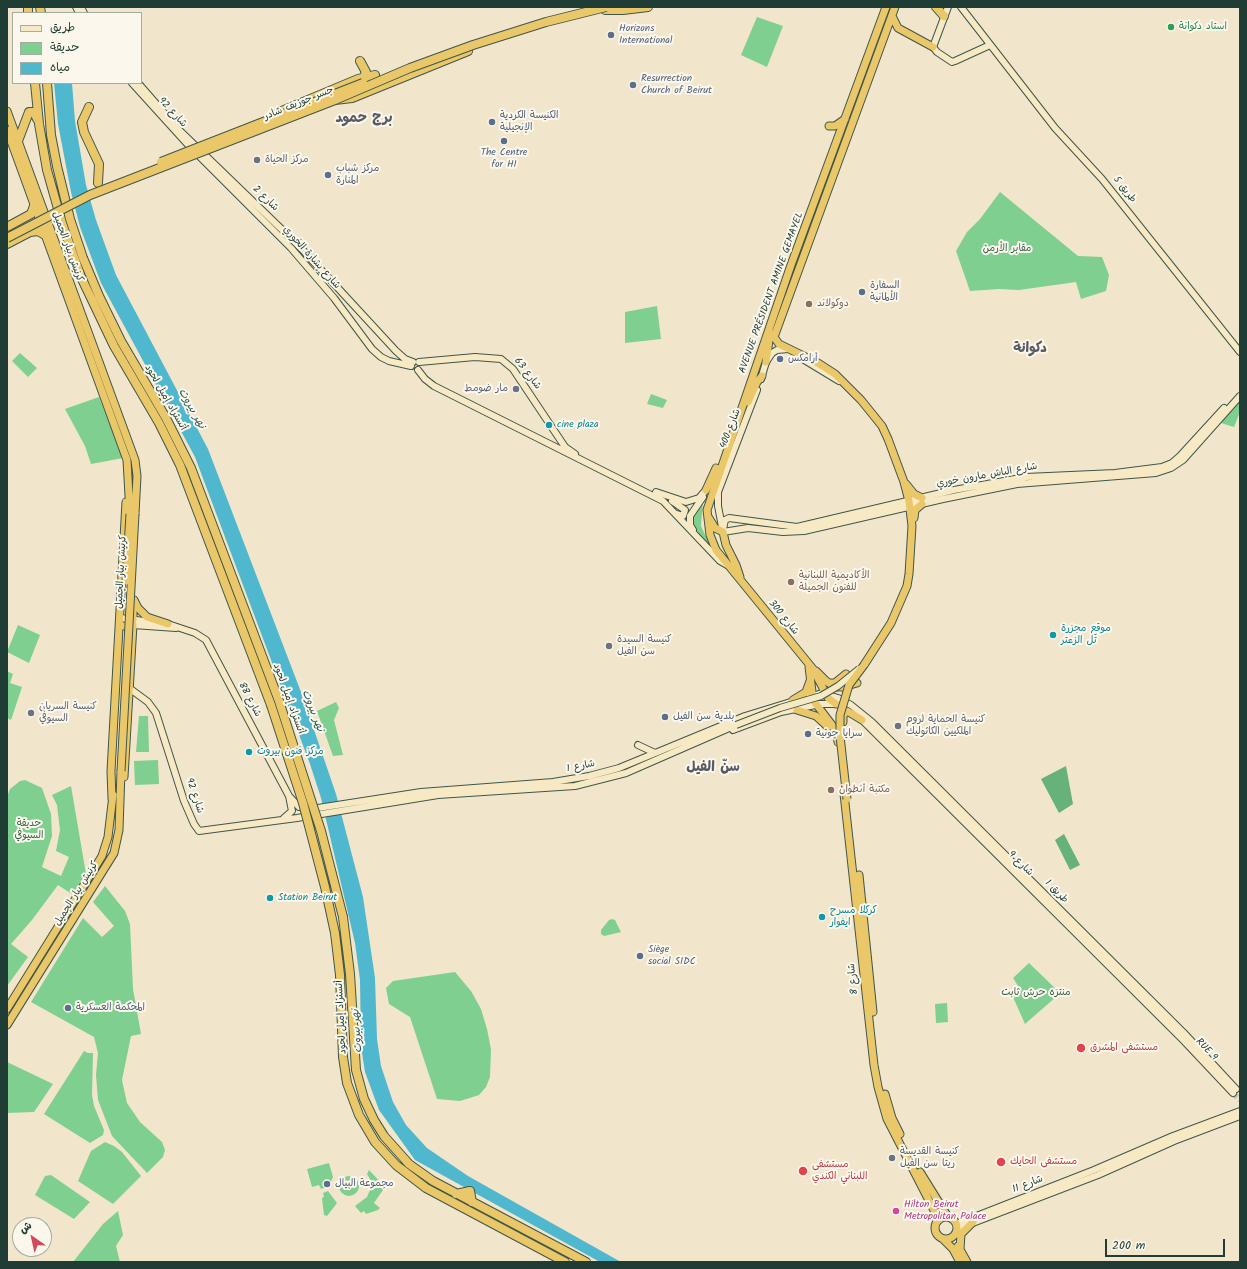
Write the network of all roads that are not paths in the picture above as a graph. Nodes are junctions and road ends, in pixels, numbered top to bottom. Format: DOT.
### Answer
graph roads {
  1 [pos="582,7"];
  2 [pos="648,7"];
  3 [pos="886,7"];
  4 [pos="895,7"];
  5 [pos="936,7"];
  6 [pos="948,7"];
  7 [pos="961,7"];
  8 [pos="607,9"];
  9 [pos="892,16"];
  10 [pos="944,16"];
  11 [pos="990,45"];
  12 [pos="933,48"];
  13 [pos="468,51"];
  14 [pos="360,61"];
  15 [pos="375,75"];
  16 [pos="360,78"];
  17 [pos="35,84"];
  18 [pos="47,84"];
  19 [pos="133,84"];
  20 [pos="139,84"];
  21 [pos="335,100"];
  22 [pos="7,111"];
  23 [pos="87,111"];
  24 [pos="845,118"];
  25 [pos="39,124"];
  26 [pos="256,125"];
  27 [pos="7,130"];
  28 [pos="838,138"];
  29 [pos="18,141"];
  30 [pos="201,154"];
  31 [pos="96,186"];
  32 [pos="34,206"];
  33 [pos="7,227"];
  34 [pos="7,233"];
  35 [pos="45,235"];
  36 [pos="7,238"];
  37 [pos="7,244"];
  38 [pos="341,292"];
  39 [pos="334,298"];
  40 [pos="347,299"];
  41 [pos="340,307"];
  42 [pos="769,329"];
  43 [pos="788,349"];
  44 [pos="1240,352"];
  45 [pos="766,362"];
  46 [pos="414,364"];
  47 [pos="762,376"];
  48 [pos="1240,390"];
  49 [pos="1240,396"];
  50 [pos="741,410"];
  51 [pos="726,450"];
  52 [pos="568,452"];
  53 [pos="133,476"];
  54 [pos="904,482"];
  55 [pos="706,490"];
  56 [pos="663,495"];
  57 [pos="922,501"];
  58 [pos="909,504"];
  59 [pos="674,512"];
  60 [pos="707,514"];
  61 [pos="912,526"];
  62 [pos="723,531"];
  63 [pos="700,540"];
  64 [pos="727,565"];
  65 [pos="741,582"];
  66 [pos="133,597"];
  67 [pos="120,618"];
  68 [pos="133,623"];
  69 [pos="168,624"];
  70 [pos="177,628"];
  71 [pos="118,638"];
  72 [pos="864,665"];
  73 [pos="811,668"];
  74 [pos="846,674"];
  75 [pos="116,678"];
  76 [pos="811,679"];
  77 [pos="828,683"];
  78 [pos="857,683"];
  79 [pos="129,688"];
  80 [pos="826,694"];
  81 [pos="142,696"];
  82 [pos="810,696"];
  83 [pos="129,698"];
  84 [pos="116,700"];
  85 [pos="793,700"];
  86 [pos="836,704"];
  87 [pos="816,706"];
  88 [pos="797,710"];
  89 [pos="781,712"];
  90 [pos="862,720"];
  91 [pos="843,728"];
  92 [pos="837,734"];
  93 [pos="714,735"];
  94 [pos="638,745"];
  95 [pos="654,753"];
  96 [pos="644,758"];
  97 [pos="119,770"];
  98 [pos="600,780"];
  99 [pos="289,796"];
  100 [pos="112,799"];
  101 [pos="120,799"];
  102 [pos="342,807"];
  103 [pos="319,810"];
  104 [pos="851,812"];
  105 [pos="276,820"];
  106 [pos="7,1009"];
  107 [pos="1164,1022"];
  108 [pos="7,1025"];
  109 [pos="1234,1091"];
  110 [pos="1240,1111"];
  111 [pos="1240,1116"];
  112 [pos="1173,1138"];
  113 [pos="948,1217"];
  114 [pos="939,1220"];
  115 [pos="973,1222"];
  116 [pos="956,1229"];
  117 [pos="943,1239"];
  118 [pos="960,1249"];
  119 [pos="565,1262"];
  120 [pos="586,1262"];
  121 [pos="960,1262"];
  122 [pos="966,1262"];
  1 -- 26 [label="highway, جسر جوزيف شادر, bridge"];
  2 -- 8 [label="highway, جسر جوزيف شادر"];
  3 -- 24 [label="highway, AVENUE PRÉSIDENT AMINE GEMAYEL"];
  4 -- 9 [label="highway, AVENUE PRÉSIDENT AMINE GEMAYEL"];
  5 -- 10 [label="highway"];
  6 -- 10 [label="main road"];
  7 -- 11 [label="main road, طريق 5"];
  8 -- 21 [label="highway, جسر جوزيف شادر, bridge"];
  9 -- 12 [label="highway"];
  9 -- 43 [label="highway, AVENUE PRÉSIDENT AMINE GEMAYEL"];
  10 -- 12 [label="main road"];
  11 -- 12 [label="main road"];
  11 -- 44 [label="main road, طريق 5"];
  13 -- 21 [label="highway, bridge"];
  14 -- 16 [label="highway"];
  15 -- 16 [label="highway"];
  16 -- 26 [label="highway, bridge"];
  17 -- 25 [label="highway, أتستراد إميل لحود"];
  18 -- 120 [label="highway, أتستراد إميل لحود, bridge"];
  19 -- 30 [label="main road, شارع 92"];
  20 -- 30 [label="main road, شارع 92"];
  21 -- 36 [label="highway, جسر جوزيف شادر, bridge"];
  22 -- 29 [label="highway, كرنيش بيار الجميل"];
  23 -- 31 [label="highway"];
  24 -- 28 [label="highway, AVENUE PRÉSIDENT AMINE GEMAYEL"];
  24 -- 28 [label="highway"];
  25 -- 29 [label="highway"];
  25 -- 119 [label="highway, أتستراد إميل لحود, bridge"];
  26 -- 31 [label="highway, جسر جوزيف شادر, bridge"];
  27 -- 32 [label="highway, كرنيش بيار الجميل"];
  28 -- 42 [label="highway, AVENUE PRÉSIDENT AMINE GEMAYEL"];
  29 -- 53 [label="highway, كرنيش بيار الجميل"];
  30 -- 38 [label="main road, شارع 2"];
  30 -- 39 [label="main road, شارع بشارة الخوري"];
  31 -- 34 [label="highway, جسر جوزيف شادر"];
  32 -- 33 [label="highway"];
  32 -- 35 [label="highway, كرنيش بيار الجميل"];
  35 -- 37 [label="highway"];
  35 -- 53 [label="highway, كرنيش بيار الجميل"];
  38 -- 39 [label="main road"];
  38 -- 40 [label="main road, شارع 2"];
  39 -- 41 [label="main road, شارع بشارة الخوري"];
  40 -- 41 [label="main road"];
  40 -- 46 [label="main road, شارع 2"];
  41 -- 46 [label="main road, شارع بشارة الخوري"];
  42 -- 45 [label="highway"];
  42 -- 50 [label="highway, AVENUE PRÉSIDENT AMINE GEMAYEL"];
  43 -- 45 [label="main road"];
  43 -- 54 [label="highway"];
  45 -- 47 [label="main road, شارع 400"];
  46 -- 52 [label="main road"];
  46 -- 52 [label="main road, شارع 63"];
  47 -- 50 [label="highway"];
  47 -- 62 [label="main road, شارع 400"];
  48 -- 57 [label="main road, شارع الباش مارون خوري"];
  49 -- 57 [label="main road"];
  50 -- 51 [label="highway, AVENUE PRÉSIDENT AMINE GEMAYEL"];
  51 -- 55 [label="highway"];
  51 -- 60 [label="highway, AVENUE PRÉSIDENT AMINE GEMAYEL"];
  52 -- 56 [label="main road"];
  52 -- 59 [label="main road"];
  53 -- 66 [label="highway"];
  53 -- 67 [label="highway"];
  53 -- 97 [label="highway, كرنيش بيار الجميل, bridge"];
  54 -- 57 [label="highway"];
  54 -- 58 [label="highway"];
  55 -- 56 [label="main road"];
  55 -- 63 [label="main road"];
  56 -- 59 [label="main road"];
  57 -- 58 [label="main road"];
  57 -- 61 [label="highway"];
  58 -- 61 [label="highway"];
  58 -- 62 [label="main road"];
  58 -- 62 [label="main road"];
  59 -- 63 [label="main road"];
  60 -- 62 [label="highway"];
  60 -- 64 [label="highway, AVENUE PRÉSIDENT AMINE GEMAYEL"];
  61 -- 72 [label="highway"];
  62 -- 65 [label="highway"];
  63 -- 64 [label="main road"];
  64 -- 65 [label="highway, AVENUE PRÉSIDENT AMINE GEMAYEL"];
  65 -- 73 [label="highway, شارع 300"];
  66 -- 68 [label="highway"];
  66 -- 69 [label="highway"];
  67 -- 68 [label="main road, شارع 88"];
  67 -- 71 [label="highway"];
  68 -- 69 [label="main road, شارع 88"];
  68 -- 70 [label="main road, شارع 88"];
  68 -- 71 [label="highway"];
  68 -- 79 [label="highway"];
  69 -- 70 [label="main road, شارع 88"];
  70 -- 99 [label="main road, شارع 88"];
  71 -- 75 [label="highway"];
  72 -- 93 [label="main road, شارع 1, bridge"];
  72 -- 104 [label="highway, bridge"];
  73 -- 76 [label="highway, شارع 8"];
  73 -- 77 [label="highway"];
  73 -- 80 [label="highway"];
  74 -- 77 [label="highway"];
  75 -- 79 [label="highway"];
  75 -- 84 [label="highway"];
  76 -- 82 [label="highway, شارع 8"];
  76 -- 85 [label="highway"];
  77 -- 78 [label="highway"];
  79 -- 81 [label="main road, شارع 92"];
  79 -- 83 [label="highway"];
  80 -- 82 [label="main road, شارع 1"];
  80 -- 86 [label="highway"];
  80 -- 109 [label="main road, طريق 1"];
  81 -- 83 [label="main road"];
  81 -- 105 [label="main road, شارع 92"];
  82 -- 85 [label="main road, شارع 1"];
  82 -- 87 [label="highway, شارع 8"];
  82 -- 89 [label="main road"];
  83 -- 84 [label="highway"];
  83 -- 101 [label="highway"];
  84 -- 100 [label="highway"];
  85 -- 95 [label="main road, شارع 1"];
  86 -- 87 [label="main road, شارع 1"];
  86 -- 90 [label="main road, شارع 9"];
  87 -- 88 [label="main road, شارع 1"];
  87 -- 92 [label="highway, شارع 8"];
  88 -- 89 [label="main road, شارع 1"];
  88 -- 92 [label="highway"];
  89 -- 93 [label="main road, شارع 1"];
  90 -- 91 [label="highway"];
  90 -- 107 [label="main road, شارع 9"];
  91 -- 92 [label="highway"];
  91 -- 104 [label="highway"];
  92 -- 114 [label="highway, شارع 8"];
  93 -- 98 [label="main road, شارع 1"];
  94 -- 95 [label="main road"];
  95 -- 96 [label="main road, شارع 1"];
  96 -- 98 [label="main road"];
  96 -- 102 [label="main road, شارع 1"];
  97 -- 100 [label="highway, كرنيش بيار الجميل"];
  97 -- 101 [label="highway, كرنيش بيار الجميل"];
  98 -- 102 [label="main road, شارع 1"];
  99 -- 103 [label="main road"];
  99 -- 105 [label="main road"];
  100 -- 106 [label="highway, كرنيش بيار الجميل"];
  101 -- 108 [label="highway, كرنيش بيار الجميل"];
  102 -- 103 [label="main road"];
  103 -- 105 [label="main road, شارع 92"];
  104 -- 113 [label="highway, شارع 8"];
  107 -- 109 [label="main road, RUE 9"];
  110 -- 112 [label="main road"];
  111 -- 112 [label="main road"];
  112 -- 115 [label="main road, شارع 11"];
  112 -- 116 [label="main road, شارع 11"];
  113 -- 114 [label="highway"];
  113 -- 116 [label="highway"];
  114 -- 117 [label="highway"];
  115 -- 116 [label="main road, شارع 11"];
  115 -- 118 [label="highway"];
  116 -- 117 [label="highway"];
  116 -- 118 [label="highway"];
  117 -- 121 [label="highway"];
  118 -- 122 [label="highway"];
}
